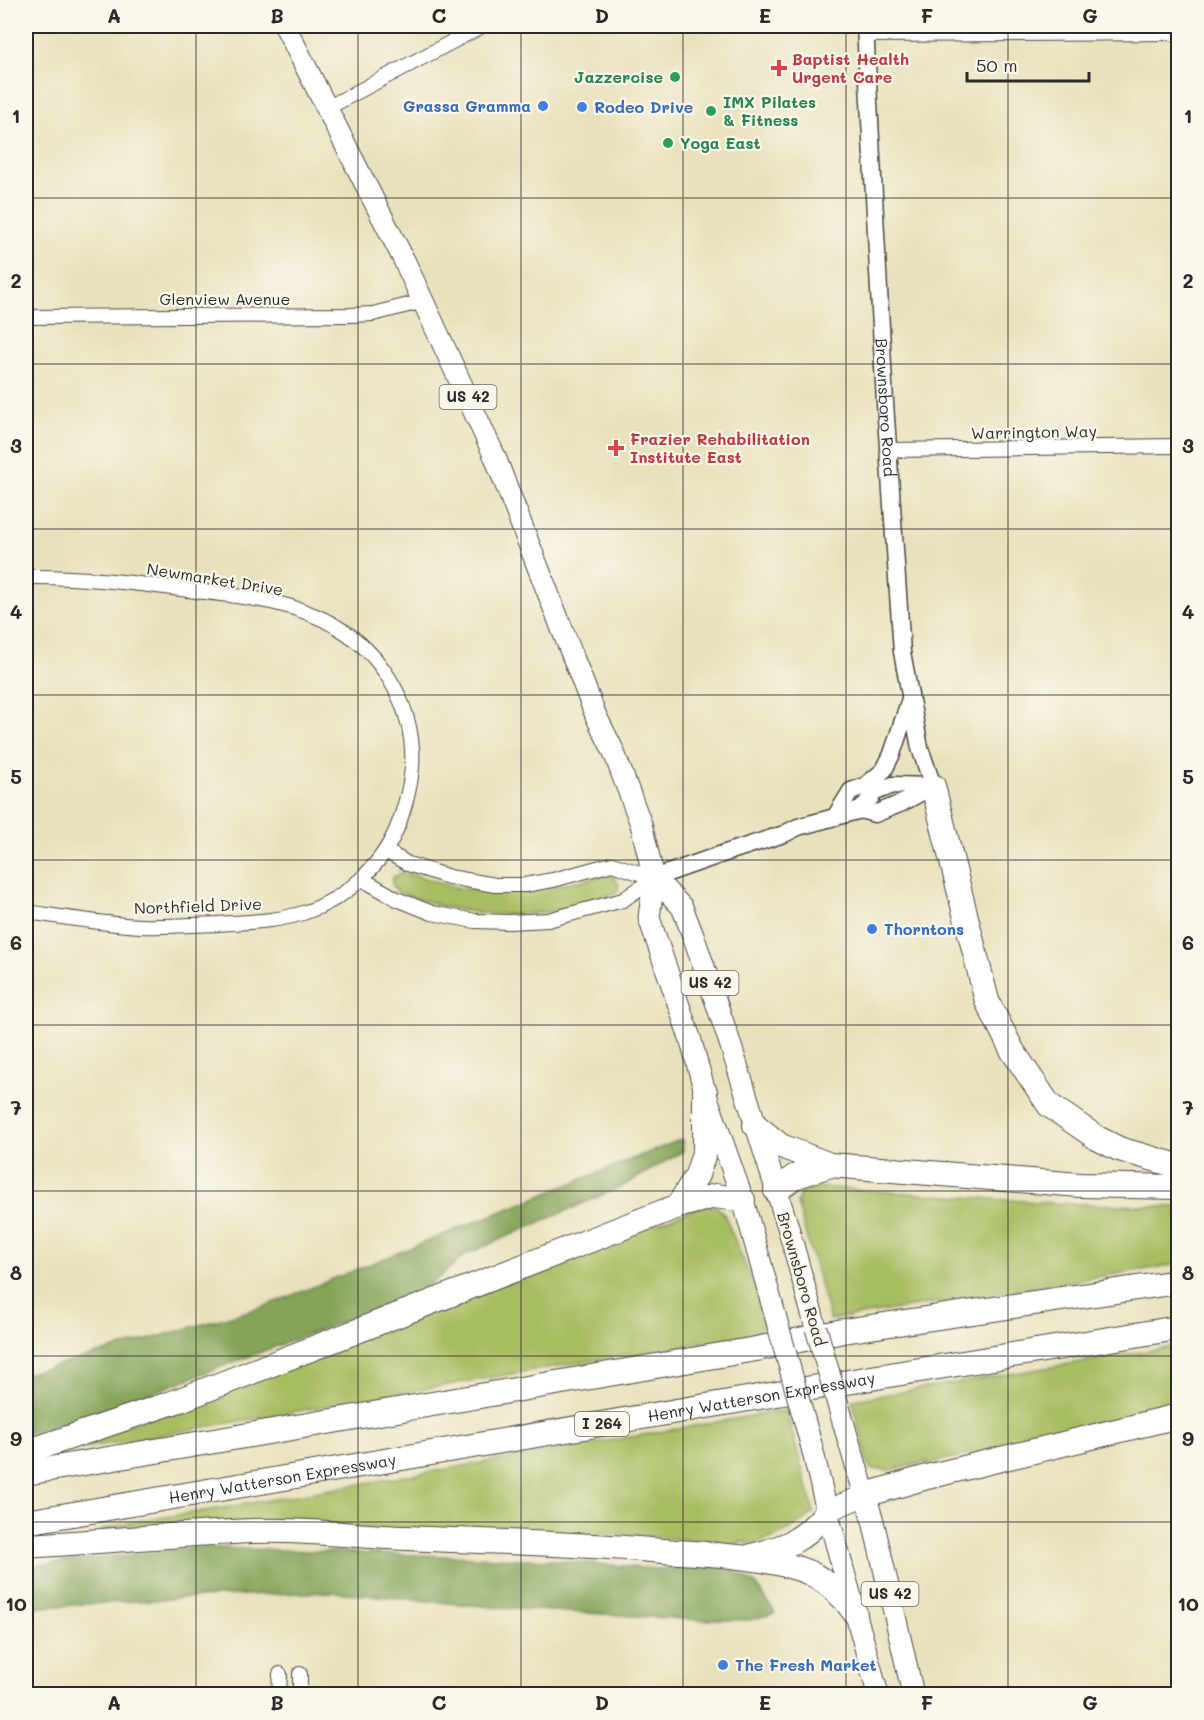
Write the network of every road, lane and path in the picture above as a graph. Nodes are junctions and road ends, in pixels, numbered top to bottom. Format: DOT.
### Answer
graph roads {
  1 [pos="285,26"];
  2 [pos="482,26"];
  3 [pos="866,30"];
  4 [pos="1179,33"];
  5 [pos="327,108"];
  6 [pos="424,302"];
  7 [pos="26,317"];
  8 [pos="1179,446"];
  9 [pos="890,450"];
  10 [pos="26,577"];
  11 [pos="910,699"];
  12 [pos="933,786"];
  13 [pos="835,818"];
  14 [pos="386,851"];
  15 [pos="374,866"];
  16 [pos="654,878"];
  17 [pos="362,879"];
  18 [pos="26,912"];
  19 [pos="705,1092"];
  20 [pos="755,1125"];
  21 [pos="830,1165"];
  22 [pos="1179,1166"];
  23 [pos="1179,1187"];
  24 [pos="777,1191"];
  25 [pos="743,1200"];
  26 [pos="678,1206"];
  27 [pos="1179,1282"];
  28 [pos="1179,1328"];
  29 [pos="1179,1416"];
  30 [pos="26,1452"];
  31 [pos="26,1473"];
  32 [pos="865,1495"];
  33 [pos="827,1511"];
  34 [pos="26,1522"];
  35 [pos="26,1546"];
  36 [pos="743,1558"];
  37 [pos="855,1613"];
  38 [pos="280,1674"];
  39 [pos="300,1674"];
  40 [pos="279,1695"];
  41 [pos="300,1695"];
  42 [pos="878,1695"];
  43 [pos="913,1695"];
  1 -- 5 [label="main road, US 42"];
  2 -- 5 [label="street"];
  3 -- 4 [label="street"];
  3 -- 9 [label="street, Brownsboro Road"];
  5 -- 6 [label="main road, US 42"];
  6 -- 7 [label="street, Glenview Avenue"];
  6 -- 16 [label="main road, US 42"];
  8 -- 9 [label="street, Warrington Way"];
  9 -- 11 [label="street, Brownsboro Road"];
  10 -- 14 [label="street, Newmarket Drive"];
  11 -- 12 [label="street, Brownsboro Road"];
  11 -- 13 [label="street"];
  12 -- 13 [label="street"];
  12 -- 22 [label="highway"];
  13 -- 16 [label="street"];
  14 -- 15 [label="street, Newmarket Drive"];
  14 -- 16 [label="street"];
  15 -- 17 [label="street, Northfield Drive"];
  16 -- 17 [label="street"];
  16 -- 19 [label="main road, US 42"];
  16 -- 20 [label="main road, Brownsboro Road / US 42"];
  17 -- 18 [label="street, Northfield Drive"];
  19 -- 25 [label="main road, US 42"];
  19 -- 26 [label="highway"];
  20 -- 21 [label="highway"];
  20 -- 24 [label="main road, Brownsboro Road / US 42"];
  21 -- 23 [label="highway"];
  21 -- 24 [label="highway"];
  24 -- 25 [label="main road"];
  24 -- 32 [label="main road, Brownsboro Road / US 42, bridge"];
  25 -- 26 [label="highway"];
  25 -- 33 [label="main road, US 42, bridge"];
  26 -- 30 [label="highway"];
  27 -- 31 [label="highway"];
  28 -- 34 [label="highway, Henry Watterson Expressway / I 264"];
  29 -- 32 [label="highway"];
  32 -- 33 [label="main road"];
  32 -- 43 [label="main road, Brownsboro Road / US 42"];
  33 -- 36 [label="highway"];
  33 -- 37 [label="main road, US 42"];
  35 -- 36 [label="highway"];
  36 -- 37 [label="highway"];
  37 -- 42 [label="main road, US 42"];
  38 -- 40 [label="street"];
  39 -- 41 [label="street"];
}
